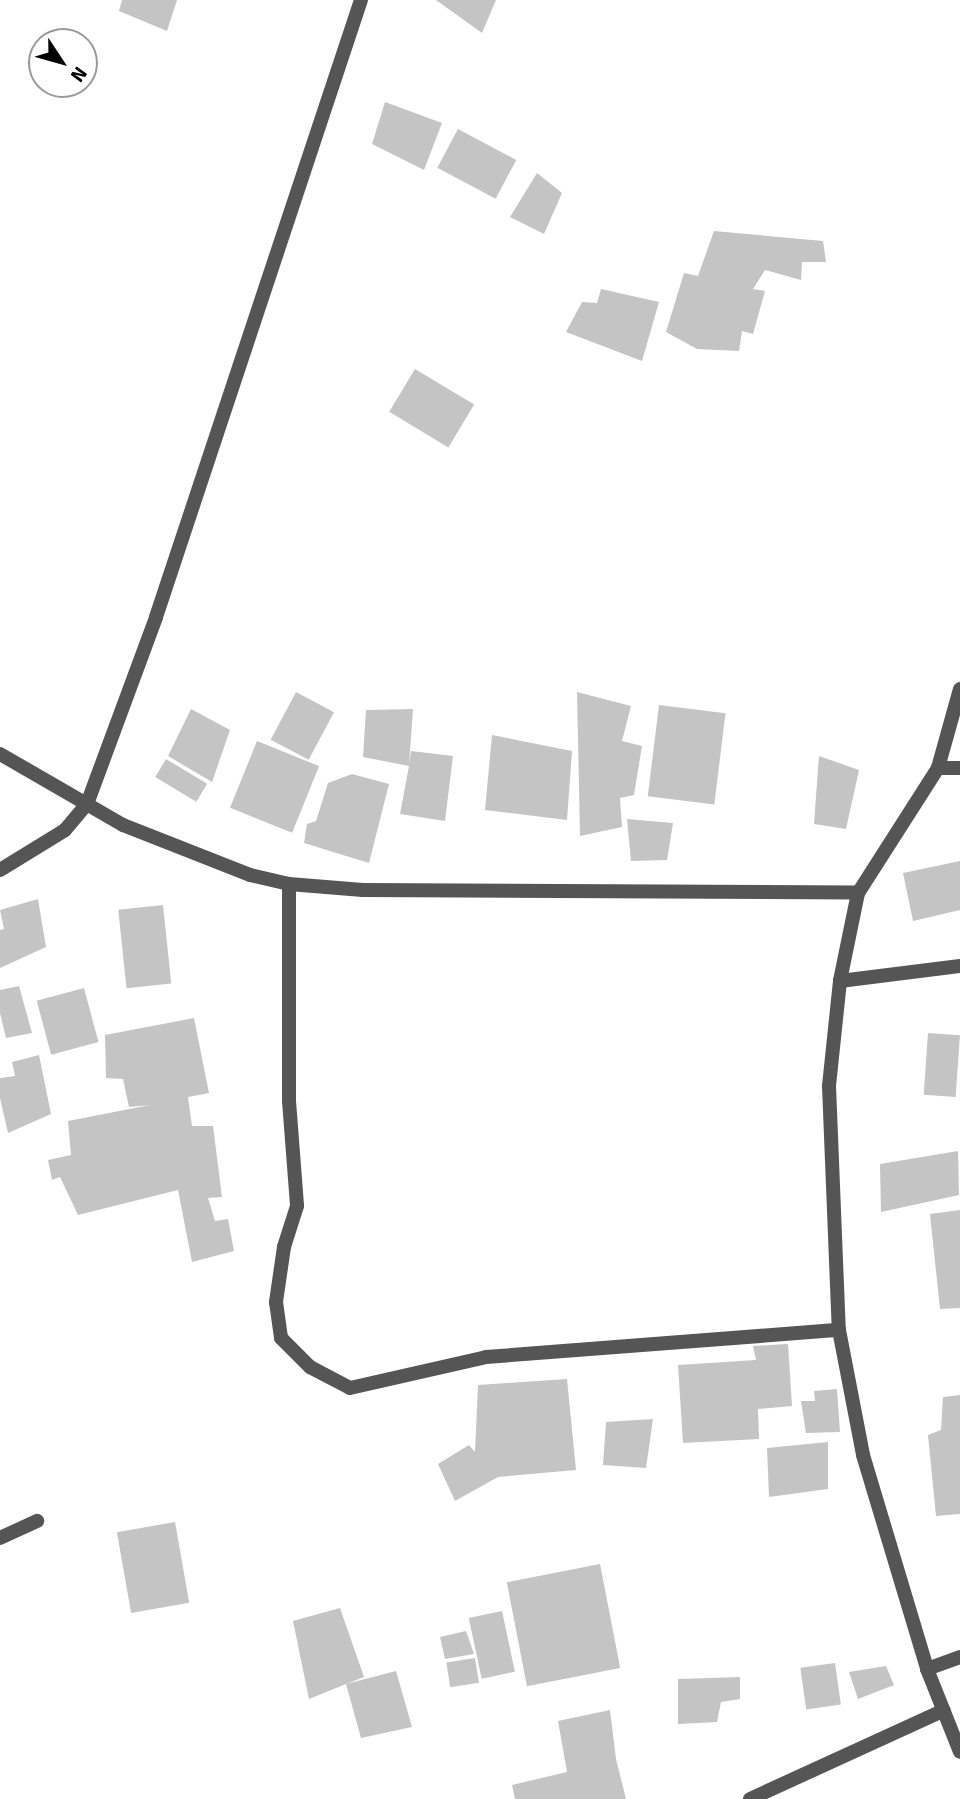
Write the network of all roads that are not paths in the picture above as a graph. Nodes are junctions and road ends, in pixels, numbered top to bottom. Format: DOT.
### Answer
graph roads {
  1 [pos="361,0"];
  2 [pos="960,689"];
  3 [pos="0,754"];
  4 [pos="938,768"];
  5 [pos="960,768"];
  6 [pos="87,804"];
  7 [pos="0,870"];
  8 [pos="289,884"];
  9 [pos="858,893"];
  10 [pos="960,966"];
  11 [pos="839,981"];
  12 [pos="839,1330"];
  13 [pos="37,1521"];
  14 [pos="0,1538"];
  15 [pos="960,1657"];
  16 [pos="928,1669"];
  17 [pos="944,1710"];
  18 [pos="960,1752"];
  19 [pos="750,1799"];
  1 -- 6 [label="street"];
  2 -- 4 [label="street"];
  3 -- 6 [label="street"];
  4 -- 5 [label="street"];
  4 -- 9 [label="street"];
  6 -- 7 [label="street"];
  6 -- 8 [label="street"];
  8 -- 9 [label="street"];
  8 -- 12 [label="street"];
  9 -- 11 [label="street"];
  10 -- 11 [label="street"];
  11 -- 12 [label="street"];
  12 -- 16 [label="street"];
  13 -- 14 [label="street"];
  15 -- 16 [label="street"];
  16 -- 17 [label="street"];
  17 -- 18 [label="street"];
  17 -- 19 [label="street"];
}
